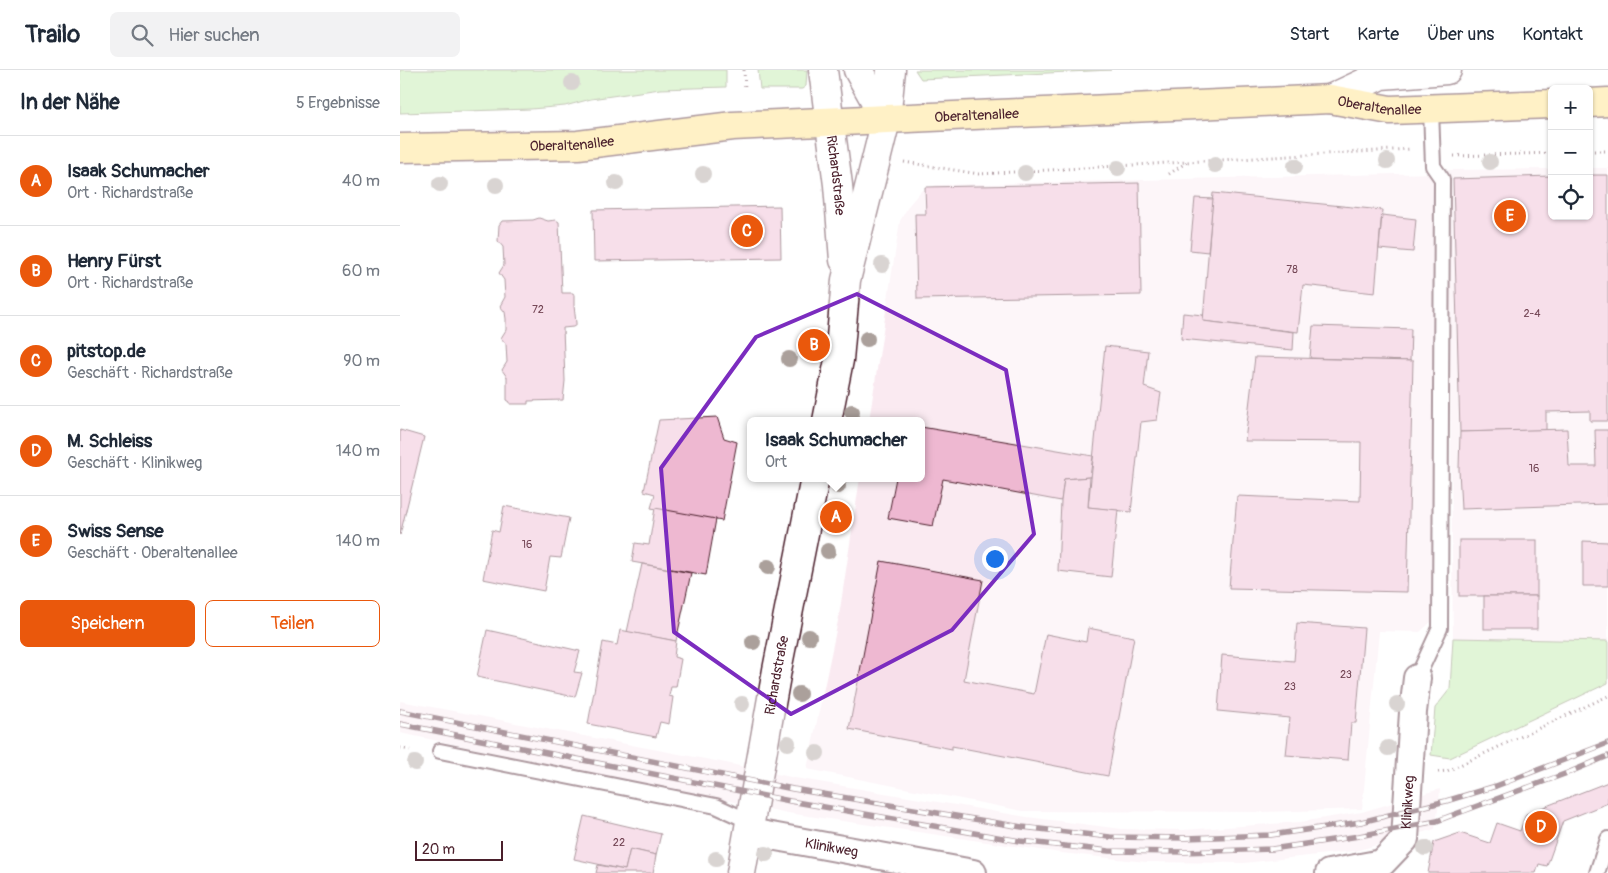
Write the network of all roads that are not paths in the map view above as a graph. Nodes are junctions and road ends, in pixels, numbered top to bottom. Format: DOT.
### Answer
graph roads {
  1 [pos="823,70"];
  2 [pos="858,70"];
  3 [pos="891,70"];
  4 [pos="1446,70"];
  5 [pos="1330,99"];
  6 [pos="1608,102"];
  7 [pos="1593,103"];
  8 [pos="1548,104"];
  9 [pos="1431,109"];
  10 [pos="886,120"];
  11 [pos="829,122"];
  12 [pos="400,148"];
  13 [pos="846,280"];
  14 [pos="828,417"];
  15 [pos="815,482"];
  16 [pos="1417,678"];
  17 [pos="440,751"];
  18 [pos="750,827"];
  19 [pos="1608,839"];
  20 [pos="741,873"];
  21 [pos="973,873"];
  22 [pos="1329,873"];
  23 [pos="1597,873"];
  1 -- 11 [label="street, Richardstraße"];
  2 -- 10 [label="street"];
  3 -- 10 [label="street, Richardstraße"];
  4 -- 5 [label="street"];
  5 -- 9 [label="main road, Oberaltenallee"];
  5 -- 10 [label="main road, Oberaltenallee"];
  6 -- 7 [label="main road"];
  8 -- 9 [label="main road, Oberaltenallee"];
  9 -- 16 [label="lane"];
  10 -- 11 [label="main road, Oberaltenallee"];
  10 -- 13 [label="street, Richardstraße"];
  11 -- 12 [label="main road, Oberaltenallee"];
  11 -- 13 [label="street, Richardstraße"];
  13 -- 14 [label="street, Richardstraße"];
  15 -- 18 [label="street, Richardstraße"];
  16 -- 22 [label="street, Klinikweg"];
  17 -- 18 [label="lane"];
  18 -- 20 [label="street, Richardstraße"];
  18 -- 21 [label="street, Klinikweg"];
  19 -- 23 [label="lane"];
}
